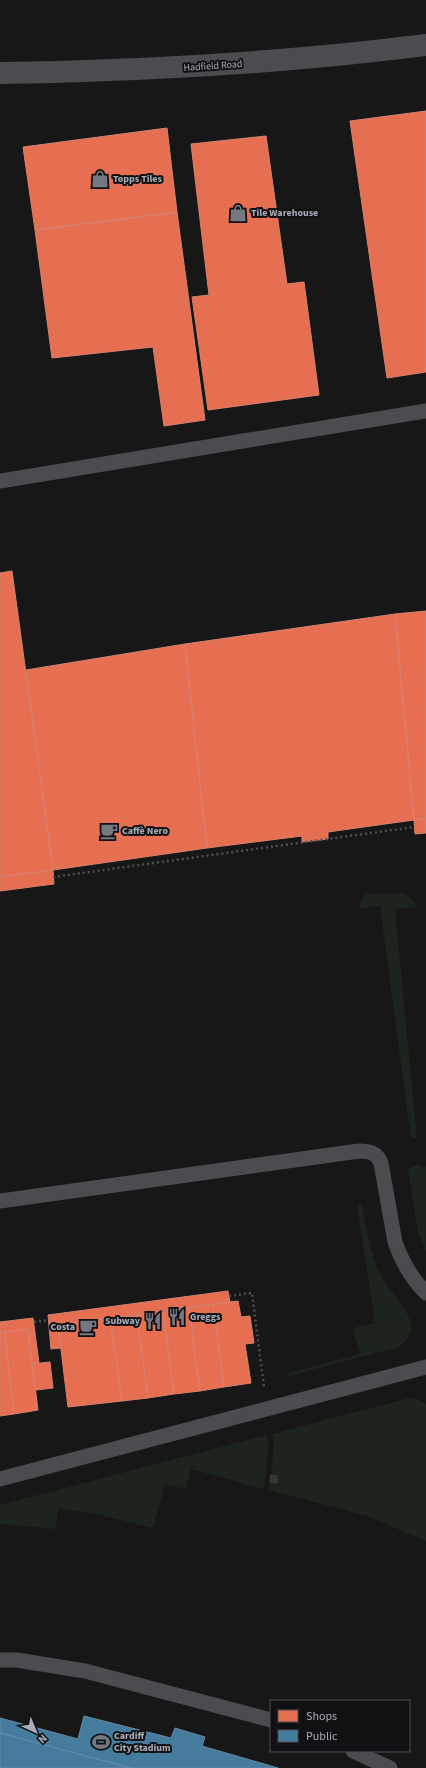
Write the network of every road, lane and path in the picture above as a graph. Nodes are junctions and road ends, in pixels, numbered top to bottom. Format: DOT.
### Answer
graph roads {
  1 [pos="426,45"];
  2 [pos="0,73"];
  3 [pos="426,411"];
  4 [pos="0,482"];
  5 [pos="414,827"];
  6 [pos="54,877"];
  7 [pos="0,1201"];
  8 [pos="426,1293"];
  9 [pos="229,1296"];
  10 [pos="48,1320"];
  11 [pos="34,1322"];
  12 [pos="426,1367"];
  13 [pos="265,1393"];
  14 [pos="0,1479"];
  15 [pos="0,1660"];
  16 [pos="270,1720"];
  17 [pos="355,1752"];
  18 [pos="390,1768"];
  1 -- 2 [label="street, Hadfield Road"];
  3 -- 4 [label="lane"];
  5 -- 6 [label="path"];
  7 -- 8 [label="lane"];
  9 -- 13 [label="path"];
  10 -- 11 [label="path"];
  12 -- 14 [label="lane"];
  15 -- 16 [label="lane"];
  17 -- 18 [label="lane"];
}
